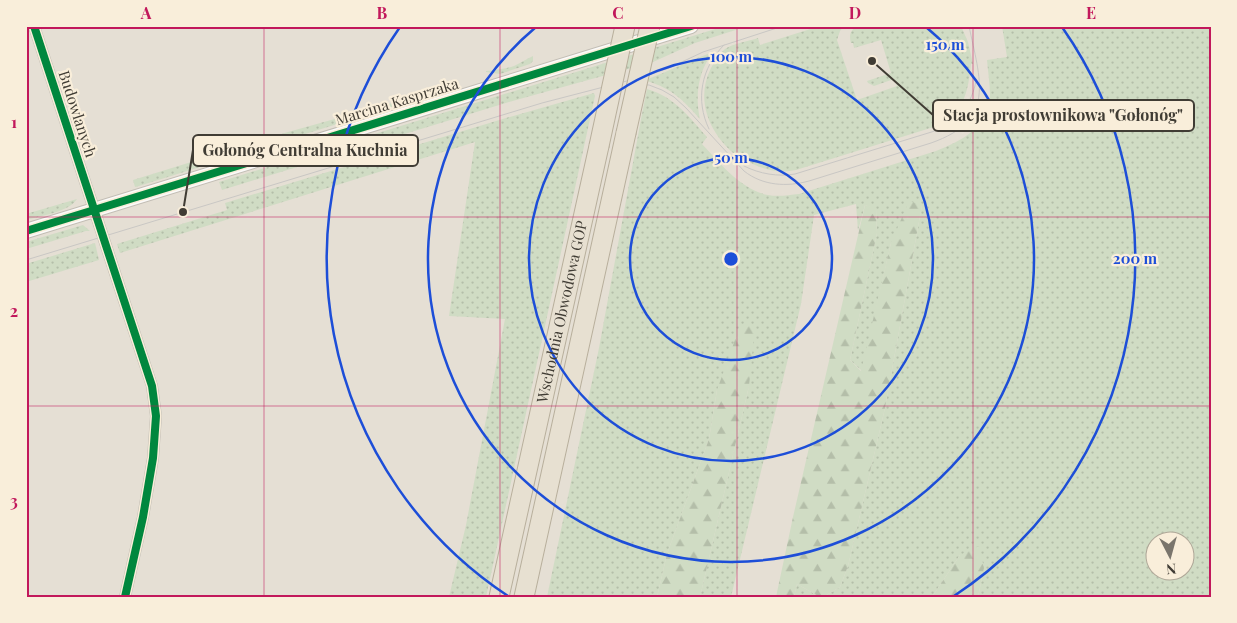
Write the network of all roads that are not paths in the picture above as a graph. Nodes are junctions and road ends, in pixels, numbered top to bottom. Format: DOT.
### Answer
graph roads {
  1 [pos="34,26"];
  2 [pos="625,26"];
  3 [pos="650,26"];
  4 [pos="691,26"];
  5 [pos="94,210"];
  6 [pos="26,231"];
  7 [pos="125,597"];
  8 [pos="499,597"];
  9 [pos="524,597"];
  1 -- 5 [label="street, Budowlanych"];
  2 -- 8 [label="highway, Wschodnia Obwodowa GOP, bridge"];
  3 -- 9 [label="highway, Wschodnia Obwodowa GOP, bridge"];
  4 -- 5 [label="street, Marcina Kasprzaka"];
  5 -- 6 [label="street, Marcina Kasprzaka"];
  5 -- 7 [label="street, Budowlanych"];
}
